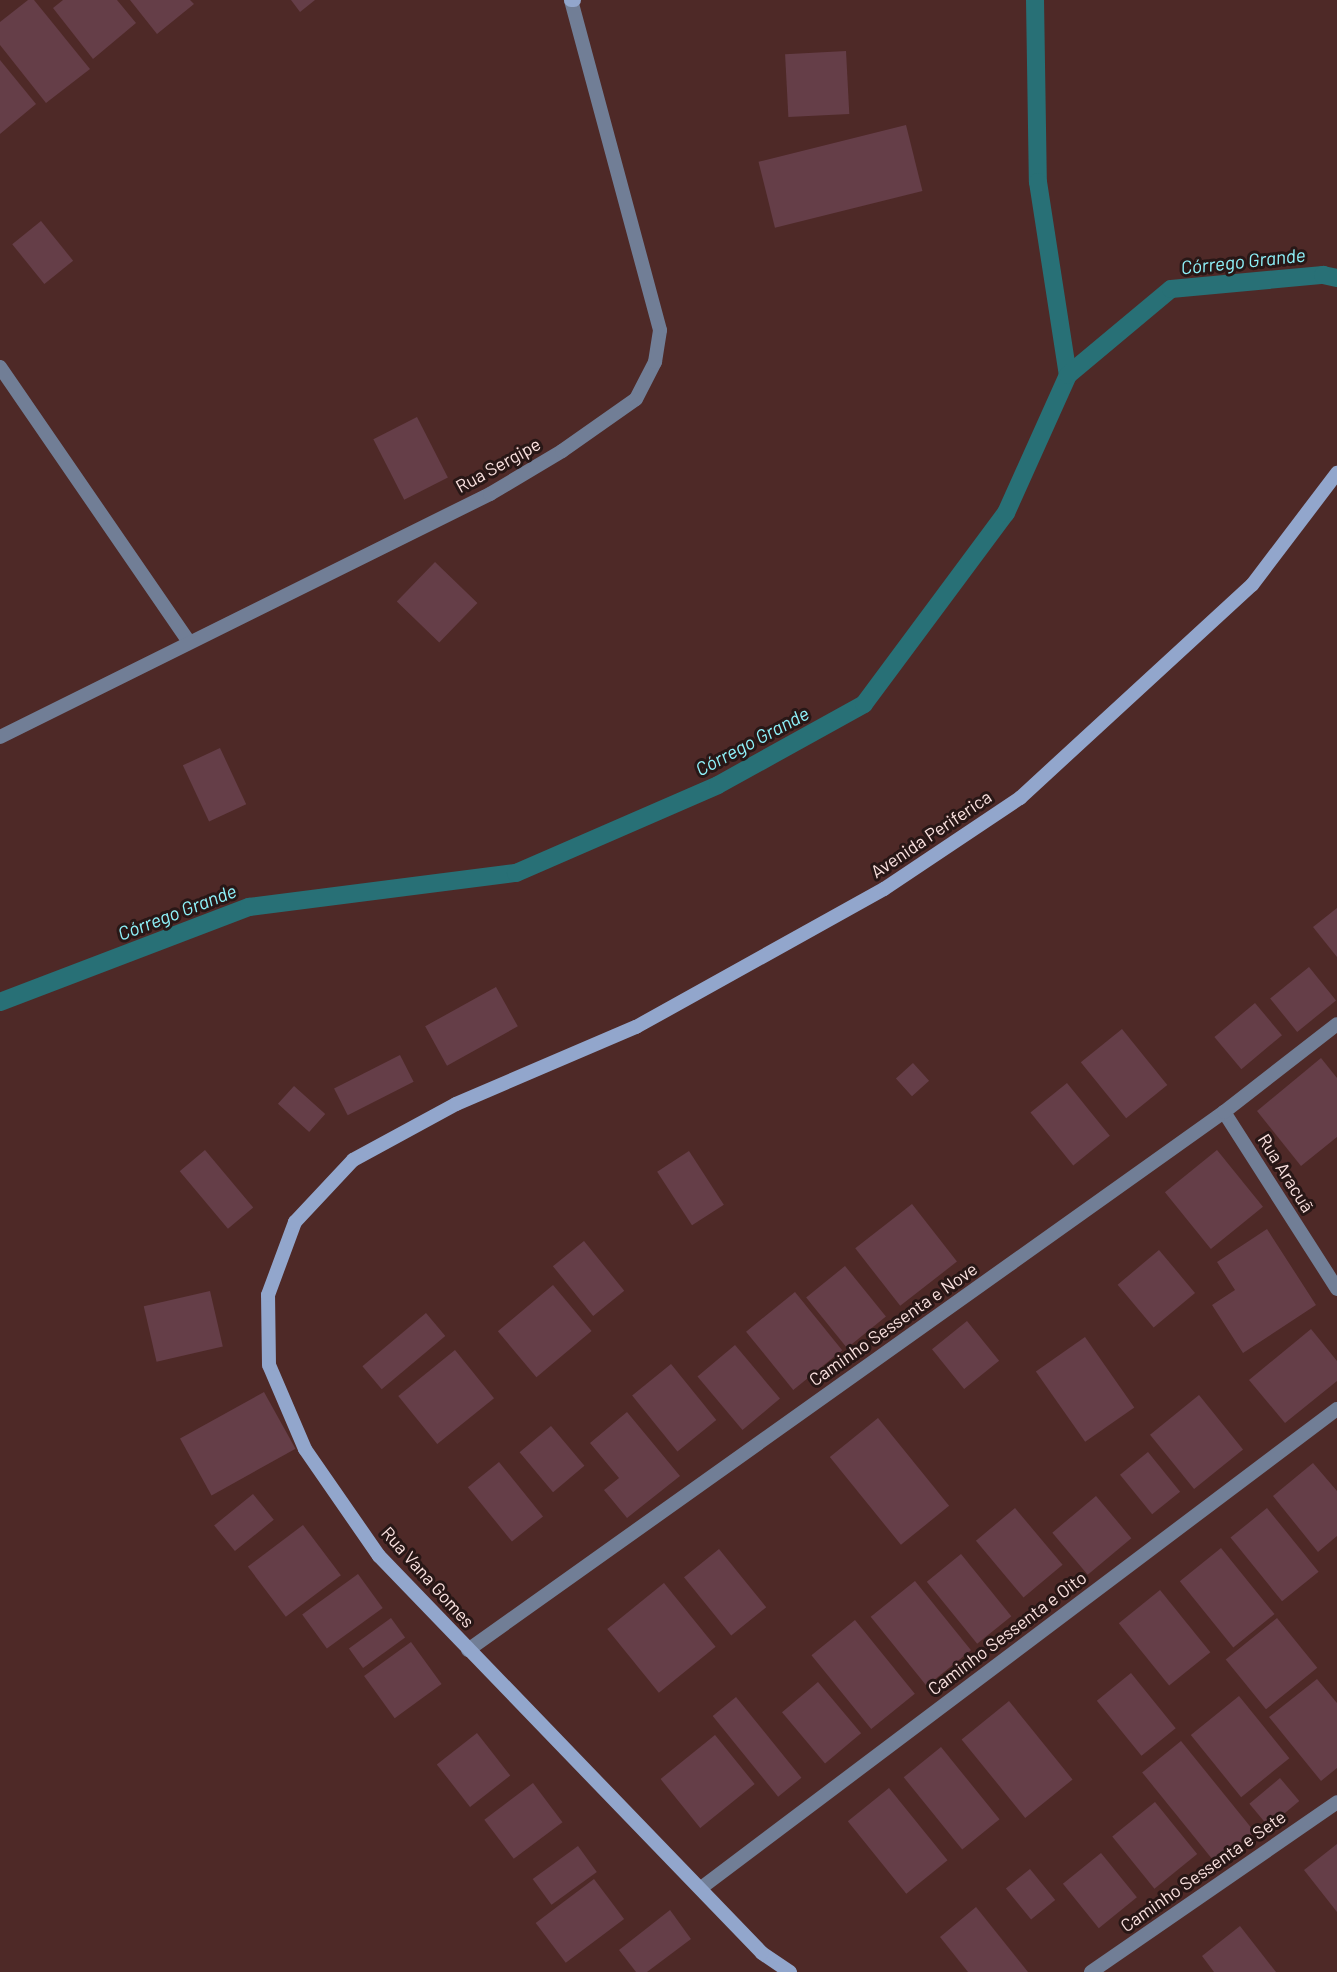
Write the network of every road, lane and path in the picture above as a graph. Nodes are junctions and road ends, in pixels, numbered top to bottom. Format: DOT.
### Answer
graph roads {
  1 [pos="572,0"];
  2 [pos="0,367"];
  3 [pos="1337,473"];
  4 [pos="189,642"];
  5 [pos="0,737"];
  6 [pos="1337,1024"];
  7 [pos="456,1104"];
  8 [pos="1224,1112"];
  9 [pos="1337,1289"];
  10 [pos="1337,1409"];
  11 [pos="468,1650"];
  12 [pos="1337,1801"];
  13 [pos="701,1888"];
  14 [pos="790,1972"];
  15 [pos="1091,1972"];
  1 -- 4 [label="street, Rua Sergipe"];
  2 -- 4 [label="street"];
  3 -- 7 [label="street, Avenida Periferica"];
  4 -- 5 [label="street, Rua Sergipe"];
  6 -- 8 [label="street, Caminho Sessenta e Nove"];
  7 -- 11 [label="street, Rua Vana Gomes"];
  8 -- 9 [label="street, Rua Aracuã"];
  8 -- 11 [label="street, Caminho Sessenta e Nove"];
  10 -- 13 [label="street, Caminho Sessenta e Oito"];
  11 -- 13 [label="street, Rua Vana Gomes"];
  12 -- 15 [label="street, Caminho Sessenta e Sete"];
  13 -- 14 [label="street, Rua Vana Gomes"];
}
